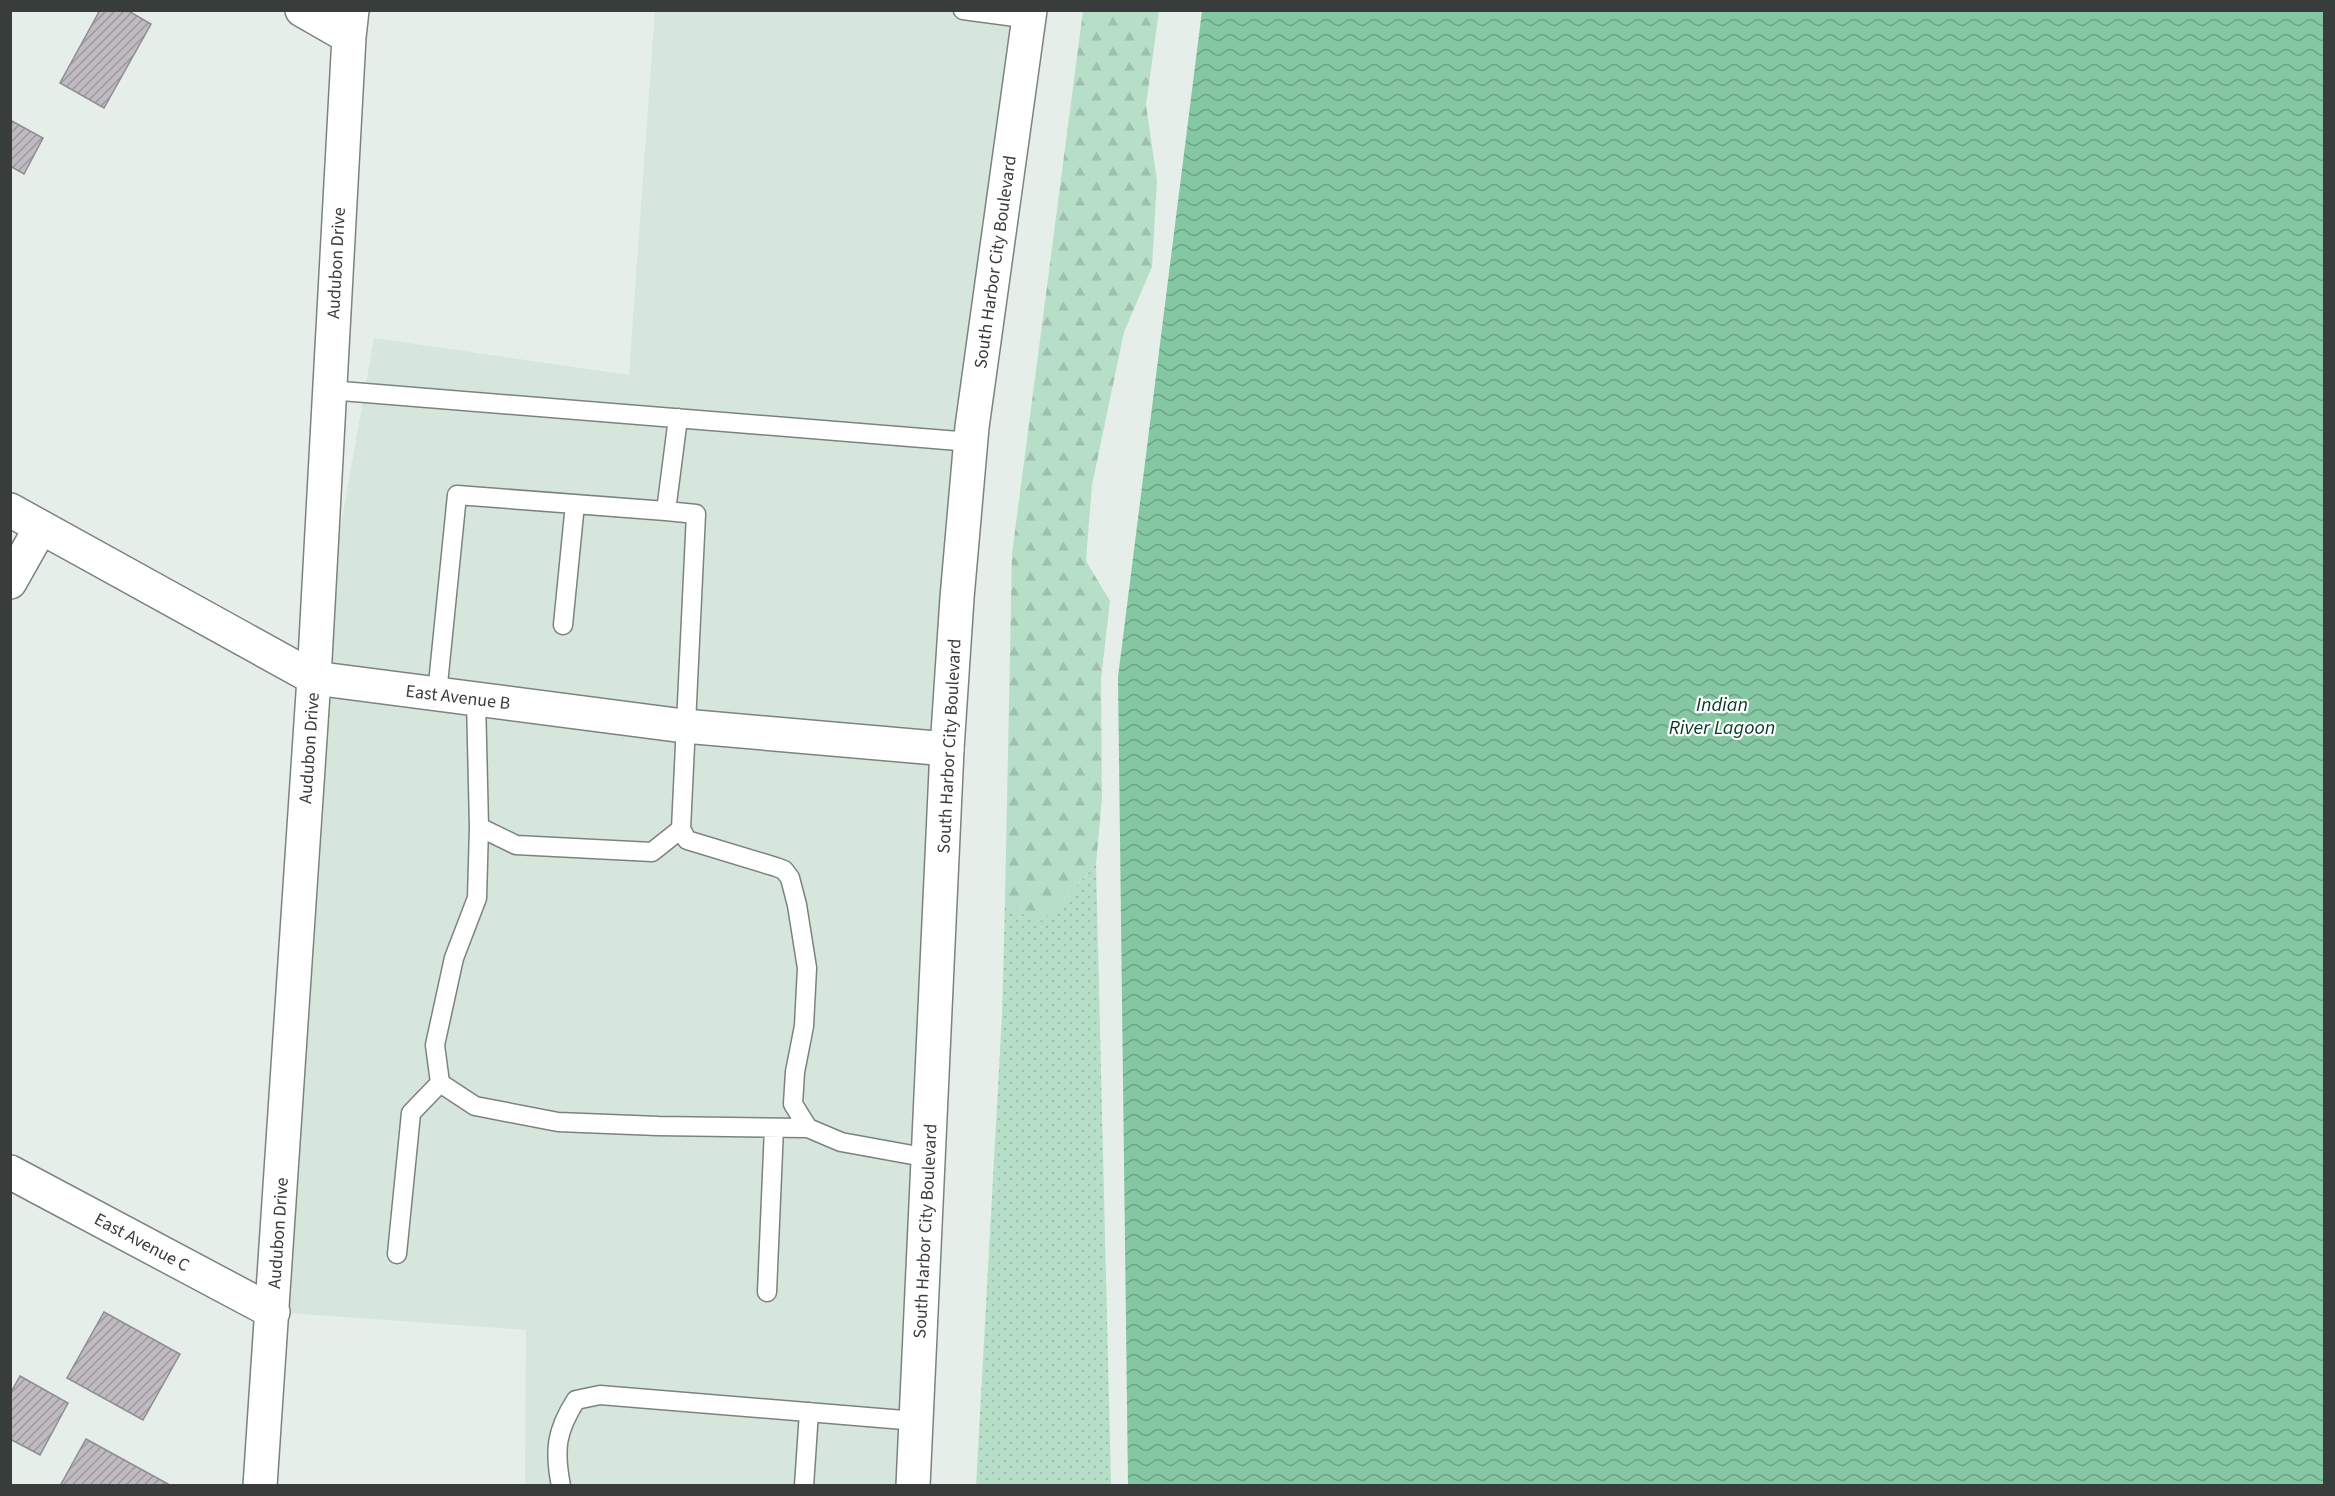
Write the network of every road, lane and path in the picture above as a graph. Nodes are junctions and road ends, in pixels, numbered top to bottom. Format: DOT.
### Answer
graph roads {
  1 [pos="302,10"];
  2 [pos="963,10"];
  3 [pos="1029,15"];
  4 [pos="350,24"];
  5 [pos="330,390"];
  6 [pos="678,418"];
  7 [pos="971,442"];
  8 [pos="575,504"];
  9 [pos="10,510"];
  10 [pos="666,511"];
  11 [pos="41,527"];
  12 [pos="10,582"];
  13 [pos="564,625"];
  14 [pos="314,678"];
  15 [pos="437,694"];
  16 [pos="477,699"];
  17 [pos="684,726"];
  18 [pos="947,749"];
  19 [pos="479,827"];
  20 [pos="681,830"];
  21 [pos="440,1083"];
  22 [pos="774,1128"];
  23 [pos="808,1128"];
  24 [pos="929,1158"];
  25 [pos="10,1172"];
  26 [pos="397,1254"];
  27 [pos="767,1292"];
  28 [pos="273,1312"];
  29 [pos="808,1412"];
  30 [pos="916,1421"];
  31 [pos="260,1485"];
  32 [pos="561,1485"];
  33 [pos="804,1485"];
  34 [pos="913,1485"];
  1 -- 4 [label="street"];
  2 -- 3 [label="lane"];
  3 -- 7 [label="street, South Harbor City Boulevard"];
  4 -- 5 [label="street, Audubon Drive"];
  5 -- 6 [label="lane"];
  5 -- 14 [label="street, Audubon Drive"];
  6 -- 7 [label="lane"];
  6 -- 10 [label="lane"];
  7 -- 18 [label="street, South Harbor City Boulevard"];
  8 -- 10 [label="lane"];
  8 -- 13 [label="lane"];
  8 -- 15 [label="lane"];
  9 -- 11 [label="street, East Avenue B"];
  10 -- 17 [label="lane"];
  11 -- 12 [label="street"];
  11 -- 14 [label="street, East Avenue B"];
  14 -- 15 [label="street, East Avenue B"];
  14 -- 28 [label="street, Audubon Drive"];
  15 -- 16 [label="street, East Avenue B"];
  16 -- 17 [label="street, East Avenue B"];
  16 -- 19 [label="lane"];
  17 -- 18 [label="street, East Avenue B"];
  17 -- 20 [label="lane"];
  18 -- 24 [label="street, South Harbor City Boulevard"];
  19 -- 20 [label="lane"];
  19 -- 21 [label="lane"];
  20 -- 23 [label="lane"];
  21 -- 22 [label="lane"];
  21 -- 26 [label="lane"];
  22 -- 23 [label="lane"];
  22 -- 27 [label="lane"];
  23 -- 24 [label="lane"];
  24 -- 30 [label="street, South Harbor City Boulevard"];
  25 -- 28 [label="street, East Avenue C"];
  28 -- 31 [label="street, Audubon Drive"];
  29 -- 30 [label="lane"];
  29 -- 32 [label="lane"];
  29 -- 33 [label="lane"];
  30 -- 34 [label="street, South Harbor City Boulevard"];
}
